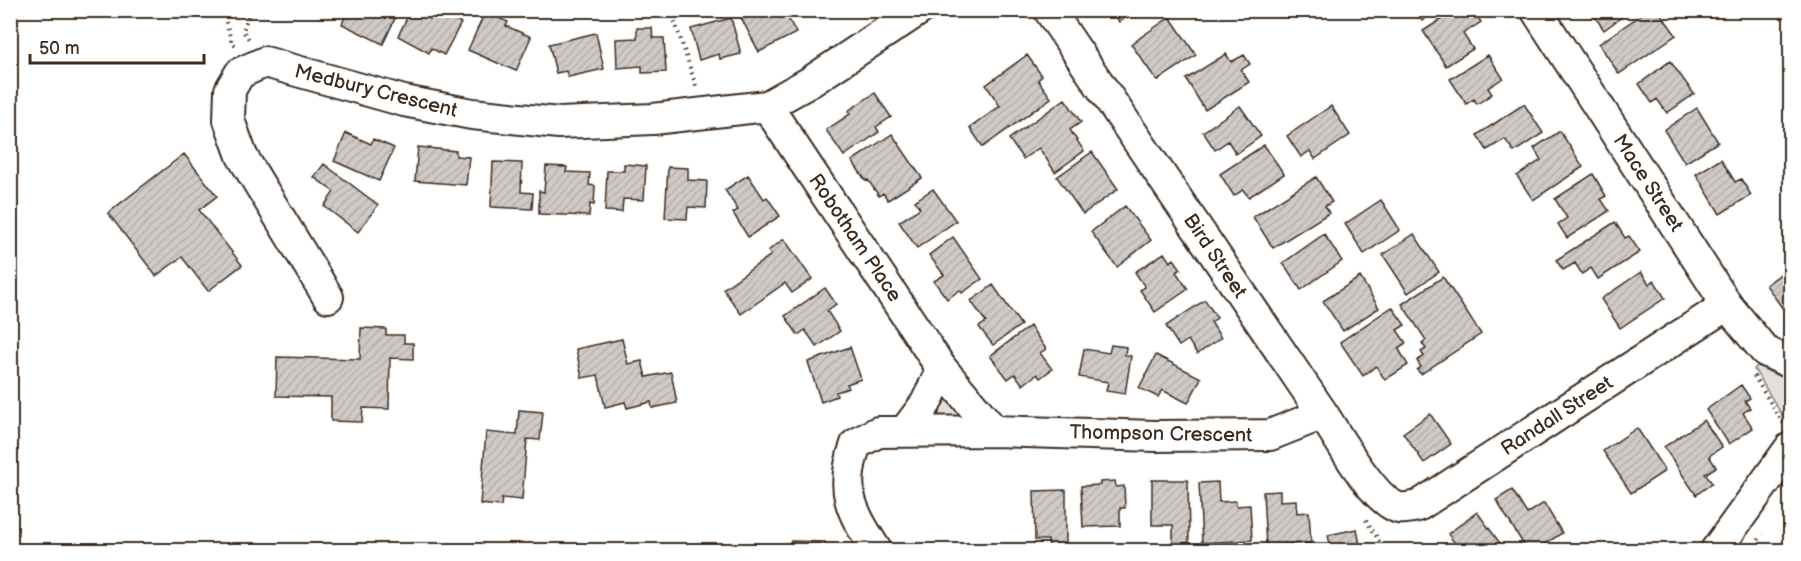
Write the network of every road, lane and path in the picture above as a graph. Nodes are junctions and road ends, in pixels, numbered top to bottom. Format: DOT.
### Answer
graph roads {
  1 [pos="214,10"];
  2 [pos="671,10"];
  3 [pos="919,10"];
  4 [pos="1049,10"];
  5 [pos="1536,10"];
  6 [pos="265,62"];
  7 [pos="700,99"];
  8 [pos="767,106"];
  9 [pos="328,297"];
  10 [pos="1727,305"];
  11 [pos="1778,356"];
  12 [pos="942,369"];
  13 [pos="1323,414"];
  14 [pos="905,431"];
  15 [pos="994,431"];
  16 [pos="1788,437"];
  17 [pos="1383,500"];
  18 [pos="876,550"];
  19 [pos="1716,550"];
  1 -- 6 [label="path"];
  2 -- 7 [label="path"];
  3 -- 8 [label="street, Medbury Crescent"];
  4 -- 13 [label="street, Bird Street"];
  5 -- 10 [label="street, Mace Street"];
  6 -- 8 [label="street, Medbury Crescent"];
  6 -- 9 [label="street"];
  8 -- 12 [label="street, Robotham Place"];
  10 -- 11 [label="street, Mace Street"];
  10 -- 17 [label="street, Randall Street"];
  11 -- 16 [label="path"];
  12 -- 14 [label="street"];
  12 -- 15 [label="street, Robotham Place"];
  13 -- 15 [label="street, Thompson Crescent"];
  13 -- 17 [label="street, Bird Street"];
  14 -- 15 [label="street, Thompson Crescent"];
  14 -- 18 [label="street, Thompson Crescent"];
  16 -- 19 [label="street"];
}
